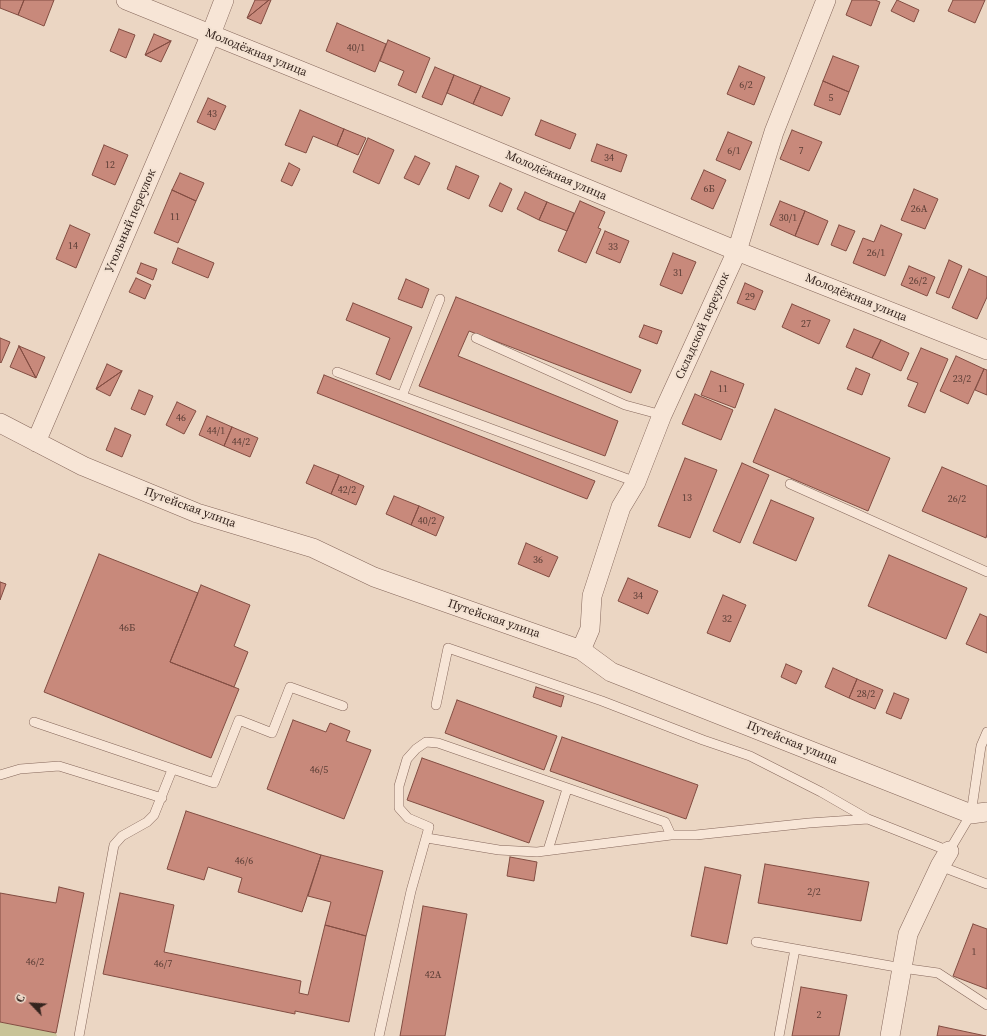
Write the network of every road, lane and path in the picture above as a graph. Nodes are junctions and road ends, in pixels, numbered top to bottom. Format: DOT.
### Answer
graph roads {
  1 [pos="126,0"];
  2 [pos="224,0"];
  3 [pos="826,0"];
  4 [pos="211,34"];
  5 [pos="737,251"];
  6 [pos="440,299"];
  7 [pos="476,338"];
  8 [pos="987,350"];
  9 [pos="337,372"];
  10 [pos="402,396"];
  11 [pos="662,415"];
  12 [pos="0,423"];
  13 [pos="36,442"];
  14 [pos="636,482"];
  15 [pos="790,484"];
  16 [pos="987,572"];
  17 [pos="581,650"];
  18 [pos="436,705"];
  19 [pos="343,706"];
  20 [pos="34,722"];
  21 [pos="987,732"];
  22 [pos="172,770"];
  23 [pos="0,775"];
  24 [pos="567,789"];
  25 [pos="162,798"];
  26 [pos="979,813"];
  27 [pos="868,819"];
  28 [pos="671,835"];
  29 [pos="426,838"];
  30 [pos="548,850"];
  31 [pos="945,859"];
  32 [pos="987,884"];
  33 [pos="756,942"];
  34 [pos="795,949"];
  35 [pos="902,968"];
  36 [pos="987,1005"];
  37 [pos="79,1036"];
  38 [pos="379,1036"];
  39 [pos="779,1036"];
  40 [pos="890,1036"];
  1 -- 4 [label="street, Молодёжная улица"];
  2 -- 4 [label="street, Угольный переулок"];
  3 -- 5 [label="street, Складской переулок"];
  4 -- 5 [label="street, Молодёжная улица"];
  4 -- 13 [label="street, Угольный переулок"];
  5 -- 8 [label="street, Молодёжная улица"];
  5 -- 11 [label="street, Складской переулок"];
  6 -- 10 [label="lane"];
  7 -- 11 [label="lane"];
  9 -- 10 [label="lane"];
  10 -- 14 [label="lane"];
  11 -- 14 [label="street, Складской переулок"];
  12 -- 13 [label="street, Путейская улица"];
  13 -- 17 [label="street, Путейская улица"];
  14 -- 17 [label="street, Складской переулок"];
  15 -- 16 [label="lane"];
  17 -- 26 [label="street, Путейская улица"];
  18 -- 27 [label="lane"];
  19 -- 22 [label="lane"];
  20 -- 22 [label="lane"];
  21 -- 26 [label="lane"];
  22 -- 25 [label="lane"];
  23 -- 25 [label="lane"];
  24 -- 28 [label="lane"];
  24 -- 29 [label="lane"];
  24 -- 30 [label="lane"];
  25 -- 37 [label="lane"];
  26 -- 31 [label="lane"];
  27 -- 28 [label="lane"];
  27 -- 31 [label="lane"];
  28 -- 30 [label="lane"];
  29 -- 30 [label="lane"];
  29 -- 38 [label="lane"];
  31 -- 32 [label="lane"];
  31 -- 35 [label="street"];
  33 -- 34 [label="lane"];
  34 -- 35 [label="lane"];
  34 -- 39 [label="lane"];
  35 -- 36 [label="lane"];
  35 -- 40 [label="street"];
}
